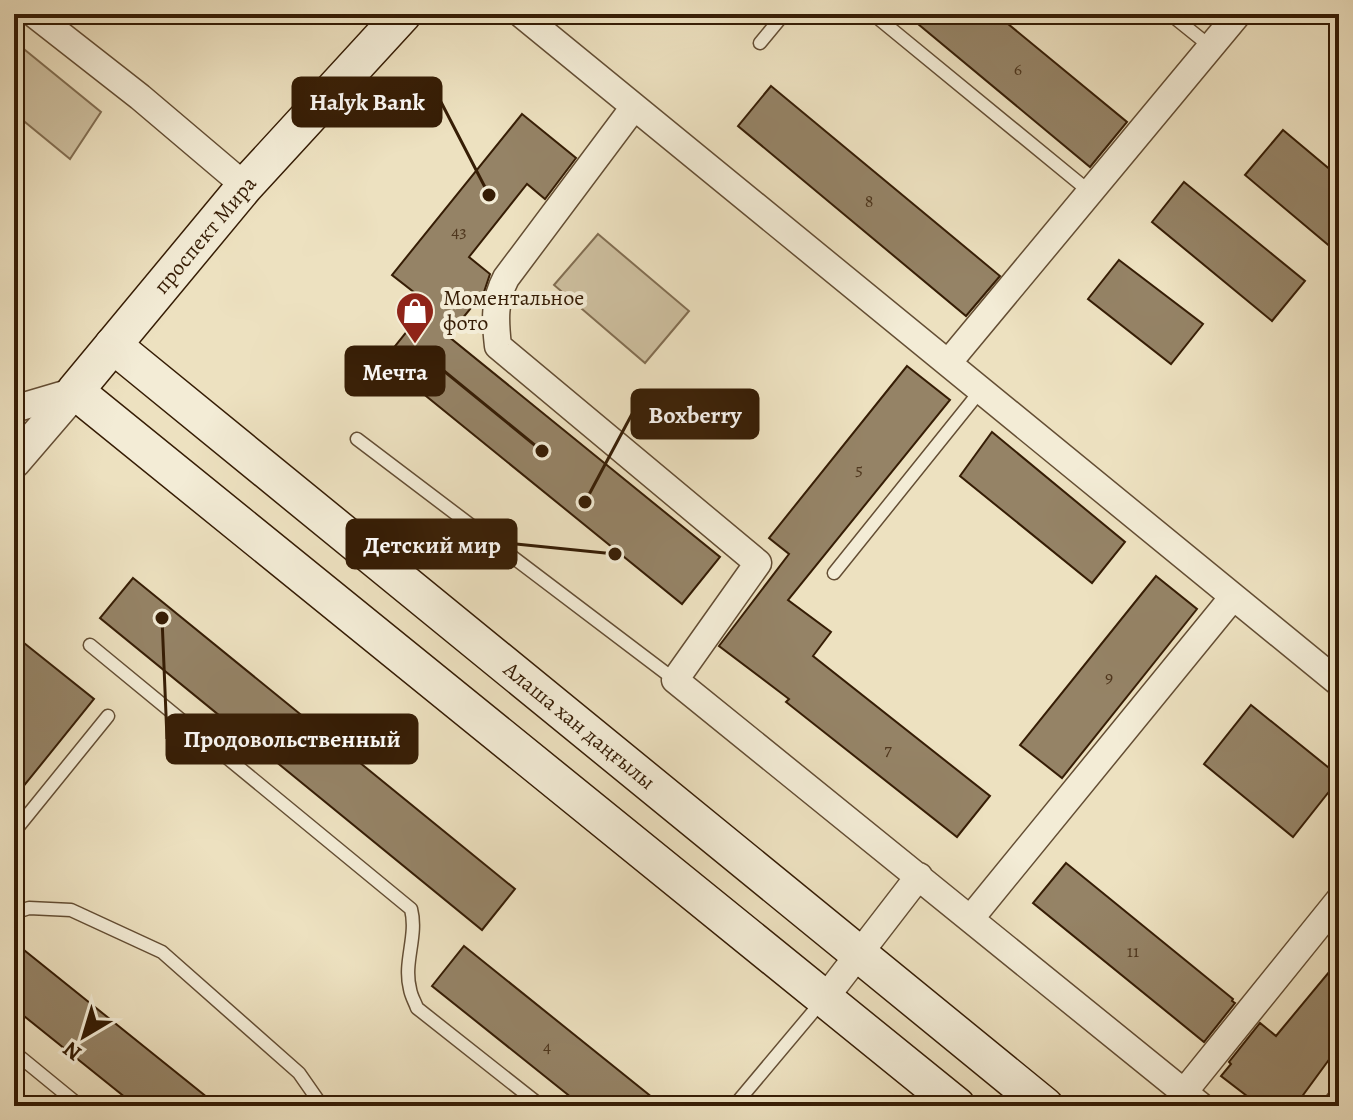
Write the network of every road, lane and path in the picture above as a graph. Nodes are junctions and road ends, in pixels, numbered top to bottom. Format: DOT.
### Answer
graph roads {
  1 [pos="34,14"];
  2 [pos="403,14"];
  3 [pos="521,14"];
  4 [pos="784,14"];
  5 [pos="873,14"];
  6 [pos="1170,14"];
  7 [pos="1238,14"];
  8 [pos="760,43"];
  9 [pos="1211,47"];
  10 [pos="634,107"];
  11 [pos="245,186"];
  12 [pos="1090,192"];
  13 [pos="113,345"];
  14 [pos="948,363"];
  15 [pos="981,390"];
  16 [pos="75,391"];
  17 [pos="14,409"];
  18 [pos="357,439"];
  19 [pos="14,462"];
  20 [pos="834,573"];
  21 [pos="1233,597"];
  22 [pos="90,645"];
  23 [pos="675,680"];
  24 [pos="1339,683"];
  25 [pos="108,716"];
  26 [pos="14,832"];
  27 [pos="919,876"];
  28 [pos="1339,900"];
  29 [pos="14,913"];
  30 [pos="971,918"];
  31 [pos="859,956"];
  32 [pos="825,998"];
  33 [pos="14,1052"];
  34 [pos="1193,1099"];
  35 [pos="80,1106"];
  36 [pos="322,1106"];
  37 [pos="541,1106"];
  38 [pos="734,1106"];
  39 [pos="957,1106"];
  40 [pos="1045,1106"];
  1 -- 11 [label="street"];
  2 -- 11 [label="main road, проспект Мира"];
  3 -- 10 [label="street"];
  4 -- 8 [label="lane"];
  5 -- 12 [label="lane"];
  6 -- 9 [label="lane"];
  7 -- 9 [label="street"];
  9 -- 12 [label="street"];
  10 -- 14 [label="street"];
  10 -- 23 [label="street"];
  11 -- 13 [label="main road, проспект Мира"];
  12 -- 14 [label="street"];
  13 -- 16 [label="main road, проспект Мира"];
  13 -- 31 [label="main road, Алаша хан даңғылы"];
  14 -- 15 [label="street"];
  15 -- 20 [label="lane"];
  15 -- 21 [label="street"];
  16 -- 17 [label="street"];
  16 -- 19 [label="street, проспект Мира"];
  16 -- 32 [label="main road"];
  18 -- 23 [label="lane"];
  21 -- 24 [label="street"];
  21 -- 30 [label="street"];
  22 -- 37 [label="lane"];
  23 -- 27 [label="street"];
  25 -- 26 [label="lane"];
  27 -- 30 [label="street"];
  27 -- 31 [label="street"];
  28 -- 34 [label="street"];
  29 -- 36 [label="lane"];
  30 -- 34 [label="street"];
  31 -- 32 [label="street"];
  31 -- 40 [label="main road, Алаша хан даңғылы"];
  32 -- 38 [label="lane"];
  32 -- 39 [label="main road"];
  33 -- 35 [label="lane"];
}
